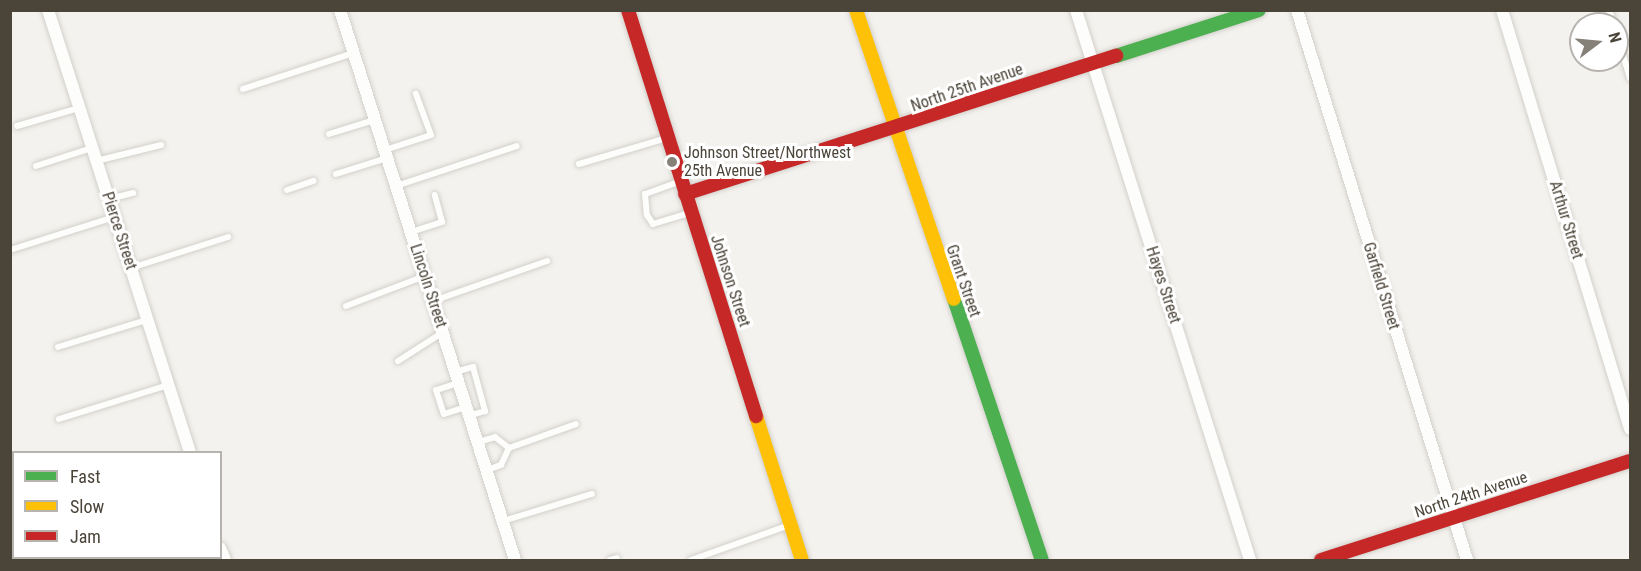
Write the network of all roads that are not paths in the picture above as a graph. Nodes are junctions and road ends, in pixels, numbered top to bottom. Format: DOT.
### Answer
graph roads {
  1 [pos="48,10"];
  2 [pos="628,10"];
  3 [pos="856,10"];
  4 [pos="1076,10"];
  5 [pos="1259,10"];
  6 [pos="1297,10"];
  7 [pos="1502,10"];
  8 [pos="342,11"];
  9 [pos="354,53"];
  10 [pos="1093,62"];
  11 [pos="243,89"];
  12 [pos="416,94"];
  13 [pos="79,108"];
  14 [pos="375,119"];
  15 [pos="17,126"];
  16 [pos="894,130"];
  17 [pos="329,134"];
  18 [pos="668,138"];
  19 [pos="161,145"];
  20 [pos="517,146"];
  21 [pos="92,148"];
  22 [pos="386,154"];
  23 [pos="96,161"];
  24 [pos="579,164"];
  25 [pos="36,166"];
  26 [pos="336,174"];
  27 [pos="313,181"];
  28 [pos="396,186"];
  29 [pos="683,187"];
  30 [pos="287,190"];
  31 [pos="133,193"];
  32 [pos="435,195"];
  33 [pos="108,199"];
  34 [pos="692,213"];
  35 [pos="114,217"];
  36 [pos="411,231"];
  37 [pos="228,237"];
  38 [pos="10,250"];
  39 [pos="547,261"];
  40 [pos="130,268"];
  41 [pos="425,276"];
  42 [pos="433,301"];
  43 [pos="346,306"];
  44 [pos="147,320"];
  45 [pos="443,333"];
  46 [pos="58,347"];
  47 [pos="398,362"];
  48 [pos="457,377"];
  49 [pos="168,385"];
  50 [pos="468,411"];
  51 [pos="59,419"];
  52 [pos="576,424"];
  53 [pos="1630,429"];
  54 [pos="477,443"];
  55 [pos="509,448"];
  56 [pos="189,451"];
  57 [pos="1630,461"];
  58 [pos="487,470"];
  59 [pos="592,494"];
  60 [pos="1453,518"];
  61 [pos="502,521"];
  62 [pos="791,524"];
  63 [pos="515,561"];
  64 [pos="692,561"];
  65 [pos="802,561"];
  66 [pos="1042,561"];
  67 [pos="1250,561"];
  68 [pos="1321,561"];
  69 [pos="1467,561"];
  1 -- 13 [label="street, Pierce Street"];
  2 -- 18 [label="street, Johnson Street"];
  3 -- 16 [label="street, Grant Street"];
  4 -- 10 [label="street, Hayes Street"];
  5 -- 10 [label="street, North 25th Avenue"];
  6 -- 60 [label="street, Garfield Street"];
  7 -- 53 [label="street, Arthur Street"];
  8 -- 9 [label="street, Lincoln Street"];
  9 -- 11 [label="lane"];
  9 -- 14 [label="street, Lincoln Street"];
  10 -- 16 [label="street, North 25th Avenue"];
  10 -- 67 [label="street, Hayes Street"];
  12 -- 22 [label="lane"];
  13 -- 15 [label="lane"];
  13 -- 21 [label="street, Pierce Street"];
  14 -- 17 [label="lane"];
  14 -- 22 [label="street, Lincoln Street"];
  16 -- 29 [label="street, North 25th Avenue"];
  16 -- 66 [label="street, Grant Street"];
  18 -- 24 [label="lane"];
  18 -- 29 [label="street, Johnson Street"];
  19 -- 23 [label="lane"];
  20 -- 28 [label="lane"];
  21 -- 23 [label="street, Pierce Street"];
  21 -- 25 [label="lane"];
  22 -- 26 [label="lane"];
  22 -- 28 [label="street, Lincoln Street"];
  23 -- 33 [label="street, Pierce Street"];
  27 -- 30 [label="lane"];
  28 -- 36 [label="street, Lincoln Street"];
  29 -- 34 [label="street, Johnson Street"];
  29 -- 34 [label="lane"];
  31 -- 33 [label="lane"];
  32 -- 36 [label="lane"];
  33 -- 35 [label="street, Pierce Street"];
  34 -- 62 [label="street, Johnson Street"];
  35 -- 38 [label="lane"];
  35 -- 40 [label="street, Pierce Street"];
  36 -- 41 [label="street, Lincoln Street"];
  37 -- 40 [label="lane"];
  39 -- 42 [label="lane"];
  40 -- 44 [label="street, Pierce Street"];
  41 -- 42 [label="street, Lincoln Street"];
  41 -- 43 [label="lane"];
  42 -- 45 [label="street, Lincoln Street"];
  44 -- 46 [label="lane"];
  44 -- 49 [label="street, Pierce Street"];
  45 -- 47 [label="lane"];
  45 -- 48 [label="street, Lincoln Street"];
  48 -- 50 [label="street, Lincoln Street"];
  48 -- 50 [label="lane"];
  48 -- 50 [label="lane"];
  49 -- 51 [label="lane"];
  49 -- 56 [label="street, Pierce Street"];
  50 -- 54 [label="street, Lincoln Street"];
  52 -- 55 [label="lane"];
  54 -- 55 [label="lane"];
  54 -- 58 [label="street, Lincoln Street"];
  55 -- 58 [label="lane"];
  57 -- 60 [label="street, North 24th Avenue"];
  58 -- 61 [label="street, Lincoln Street"];
  59 -- 61 [label="lane"];
  60 -- 68 [label="street, North 24th Avenue"];
  60 -- 69 [label="street, Garfield Street"];
  61 -- 63 [label="street, Lincoln Street"];
  62 -- 64 [label="lane"];
  62 -- 65 [label="street, Johnson Street"];
}
